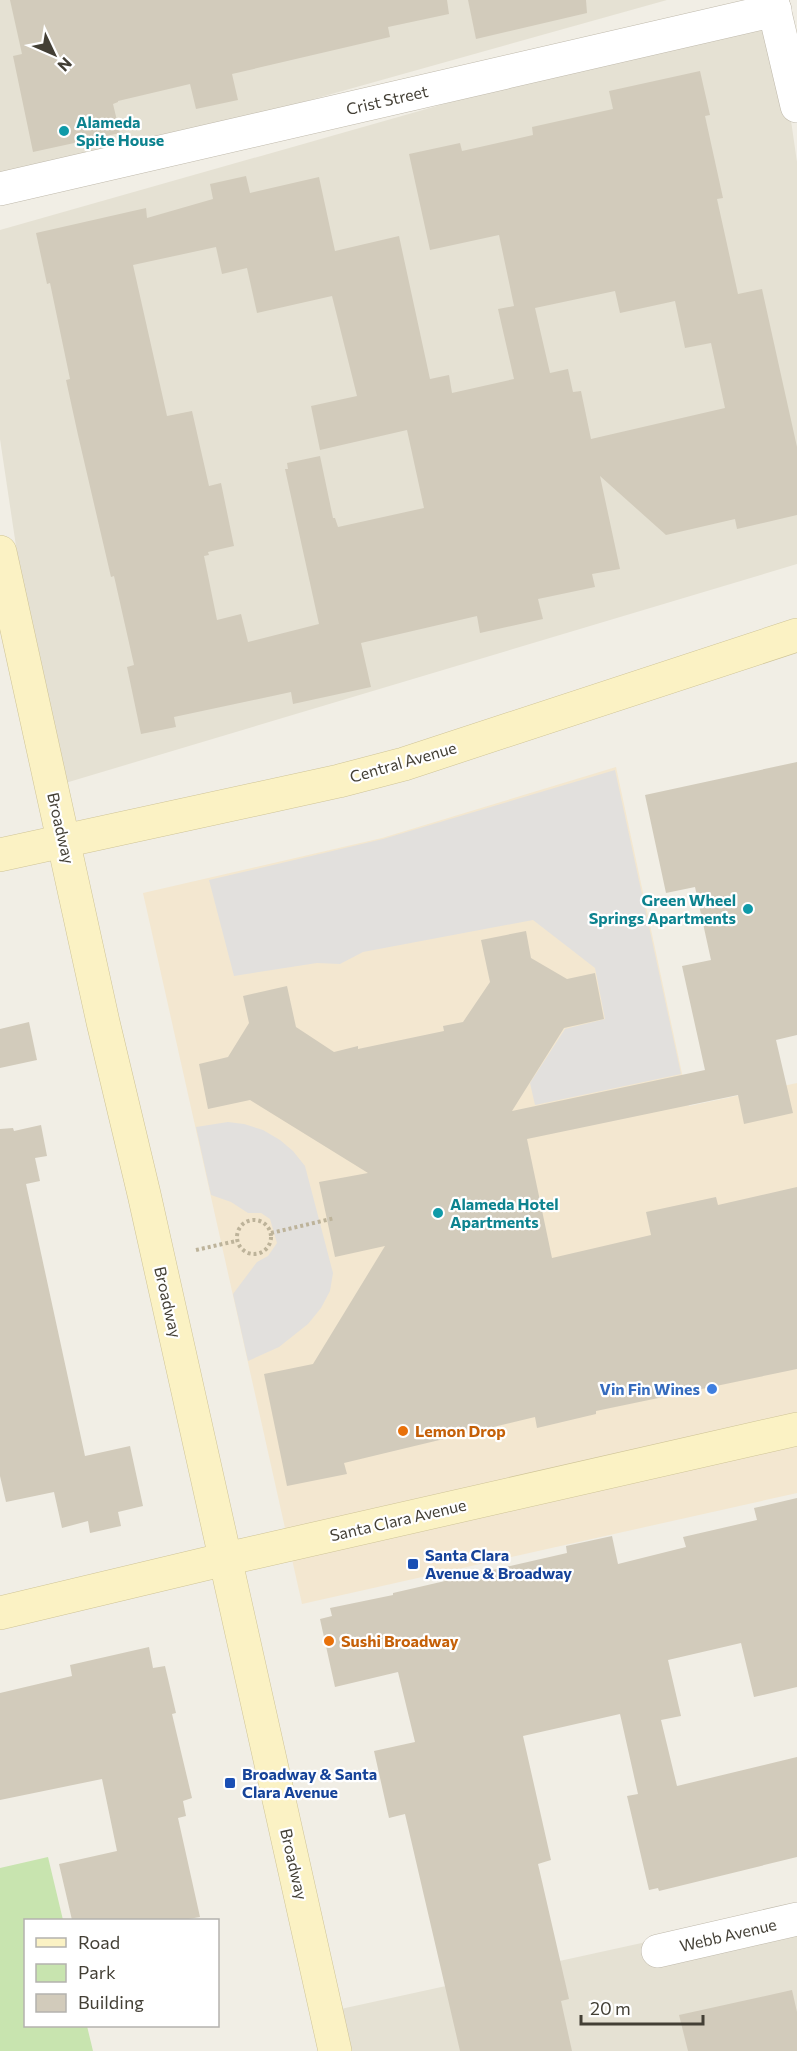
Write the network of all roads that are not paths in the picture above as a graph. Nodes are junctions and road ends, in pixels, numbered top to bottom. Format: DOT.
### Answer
graph roads {
  1 [pos="774,5"];
  2 [pos="797,106"];
  3 [pos="0,189"];
  4 [pos="0,552"];
  5 [pos="797,635"];
  6 [pos="64,841"];
  7 [pos="0,855"];
  8 [pos="797,1429"];
  9 [pos="226,1559"];
  10 [pos="0,1613"];
  11 [pos="797,1919"];
  12 [pos="658,1951"];
  13 [pos="336,2051"];
  1 -- 2 [label="street"];
  1 -- 3 [label="street, Crist Street"];
  4 -- 6 [label="street, Broadway"];
  5 -- 6 [label="street, Central Avenue"];
  6 -- 7 [label="street, Central Avenue"];
  6 -- 9 [label="street, Broadway"];
  8 -- 9 [label="street, Santa Clara Avenue"];
  9 -- 10 [label="street, Santa Clara Avenue"];
  9 -- 13 [label="street, Broadway"];
  11 -- 12 [label="street, Webb Avenue"];
}
